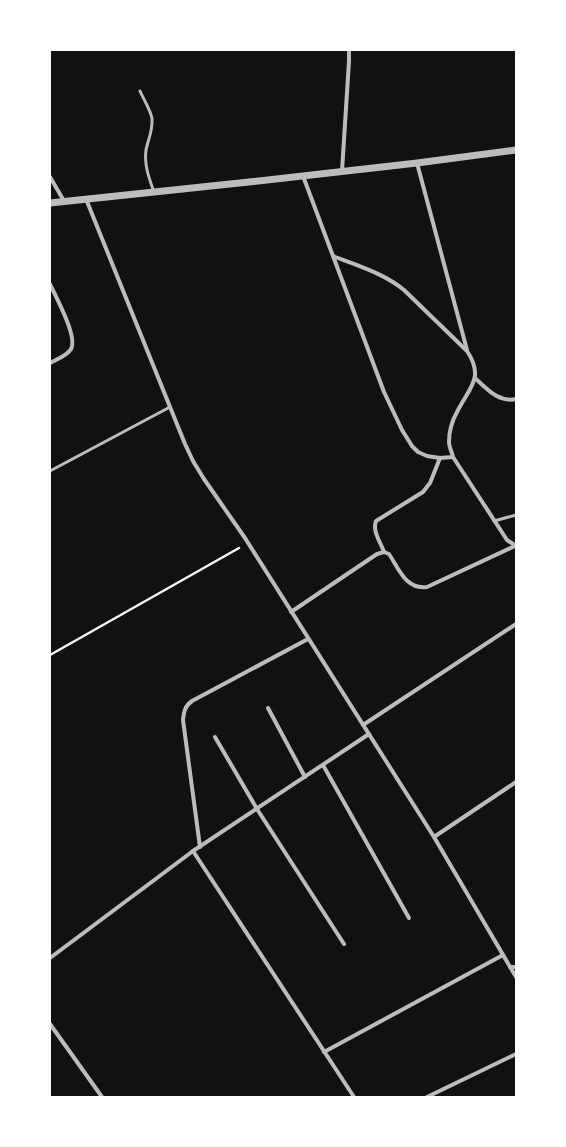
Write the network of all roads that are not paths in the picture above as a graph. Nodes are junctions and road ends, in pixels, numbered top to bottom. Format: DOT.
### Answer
graph roads {
  1 [pos="349,50"];
  2 [pos="140,91"];
  3 [pos="516,150"];
  4 [pos="417,163"];
  5 [pos="342,171"];
  6 [pos="303,176"];
  7 [pos="50,177"];
  8 [pos="154,192"];
  9 [pos="86,199"];
  10 [pos="64,201"];
  11 [pos="50,202"];
  12 [pos="333,256"];
  13 [pos="50,284"];
  14 [pos="467,351"];
  15 [pos="50,363"];
  16 [pos="475,378"];
  17 [pos="516,399"];
  18 [pos="170,407"];
  19 [pos="453,457"];
  20 [pos="440,458"];
  21 [pos="50,471"];
  22 [pos="516,515"];
  23 [pos="494,521"];
  24 [pos="515,546"];
  25 [pos="384,552"];
  26 [pos="291,612"];
  27 [pos="516,624"];
  28 [pos="308,638"];
  29 [pos="268,708"];
  30 [pos="363,725"];
  31 [pos="369,734"];
  32 [pos="215,737"];
  33 [pos="323,765"];
  34 [pos="305,776"];
  35 [pos="516,782"];
  36 [pos="257,809"];
  37 [pos="434,837"];
  38 [pos="200,847"];
  39 [pos="194,851"];
  40 [pos="409,918"];
  41 [pos="344,944"];
  42 [pos="503,955"];
  43 [pos="50,958"];
  44 [pos="510,966"];
  45 [pos="516,966"];
  46 [pos="516,977"];
  47 [pos="50,1024"];
  48 [pos="324,1052"];
  49 [pos="516,1054"];
  50 [pos="102,1097"];
  51 [pos="354,1097"];
  52 [pos="427,1097"];
  1 -- 5 [label="street"];
  2 -- 8 [label="lane"];
  3 -- 4 [label="street"];
  4 -- 5 [label="street"];
  4 -- 14 [label="street"];
  5 -- 6 [label="street"];
  6 -- 8 [label="street"];
  6 -- 12 [label="street"];
  7 -- 10 [label="street"];
  8 -- 9 [label="street"];
  9 -- 10 [label="street"];
  9 -- 18 [label="street"];
  10 -- 11 [label="street"];
  12 -- 14 [label="street"];
  12 -- 20 [label="street"];
  13 -- 15 [label="street"];
  14 -- 16 [label="street"];
  16 -- 17 [label="street"];
  16 -- 19 [label="street"];
  18 -- 21 [label="lane"];
  18 -- 26 [label="street"];
  19 -- 20 [label="street"];
  19 -- 23 [label="street"];
  20 -- 25 [label="street"];
  22 -- 23 [label="lane"];
  23 -- 24 [label="street"];
  24 -- 25 [label="street"];
  25 -- 26 [label="street"];
  26 -- 28 [label="street"];
  27 -- 30 [label="street"];
  28 -- 30 [label="street"];
  28 -- 38 [label="street"];
  29 -- 34 [label="street"];
  30 -- 31 [label="street"];
  31 -- 33 [label="street"];
  31 -- 37 [label="street"];
  32 -- 36 [label="street"];
  33 -- 34 [label="street"];
  33 -- 40 [label="street"];
  34 -- 36 [label="street"];
  35 -- 37 [label="street"];
  36 -- 38 [label="street"];
  36 -- 41 [label="street"];
  37 -- 42 [label="street"];
  38 -- 39 [label="street"];
  39 -- 43 [label="street"];
  39 -- 48 [label="street"];
  42 -- 44 [label="street"];
  42 -- 48 [label="street"];
  44 -- 45 [label="street"];
  44 -- 46 [label="street"];
  47 -- 50 [label="street"];
  48 -- 51 [label="street"];
  49 -- 52 [label="street"];
}
